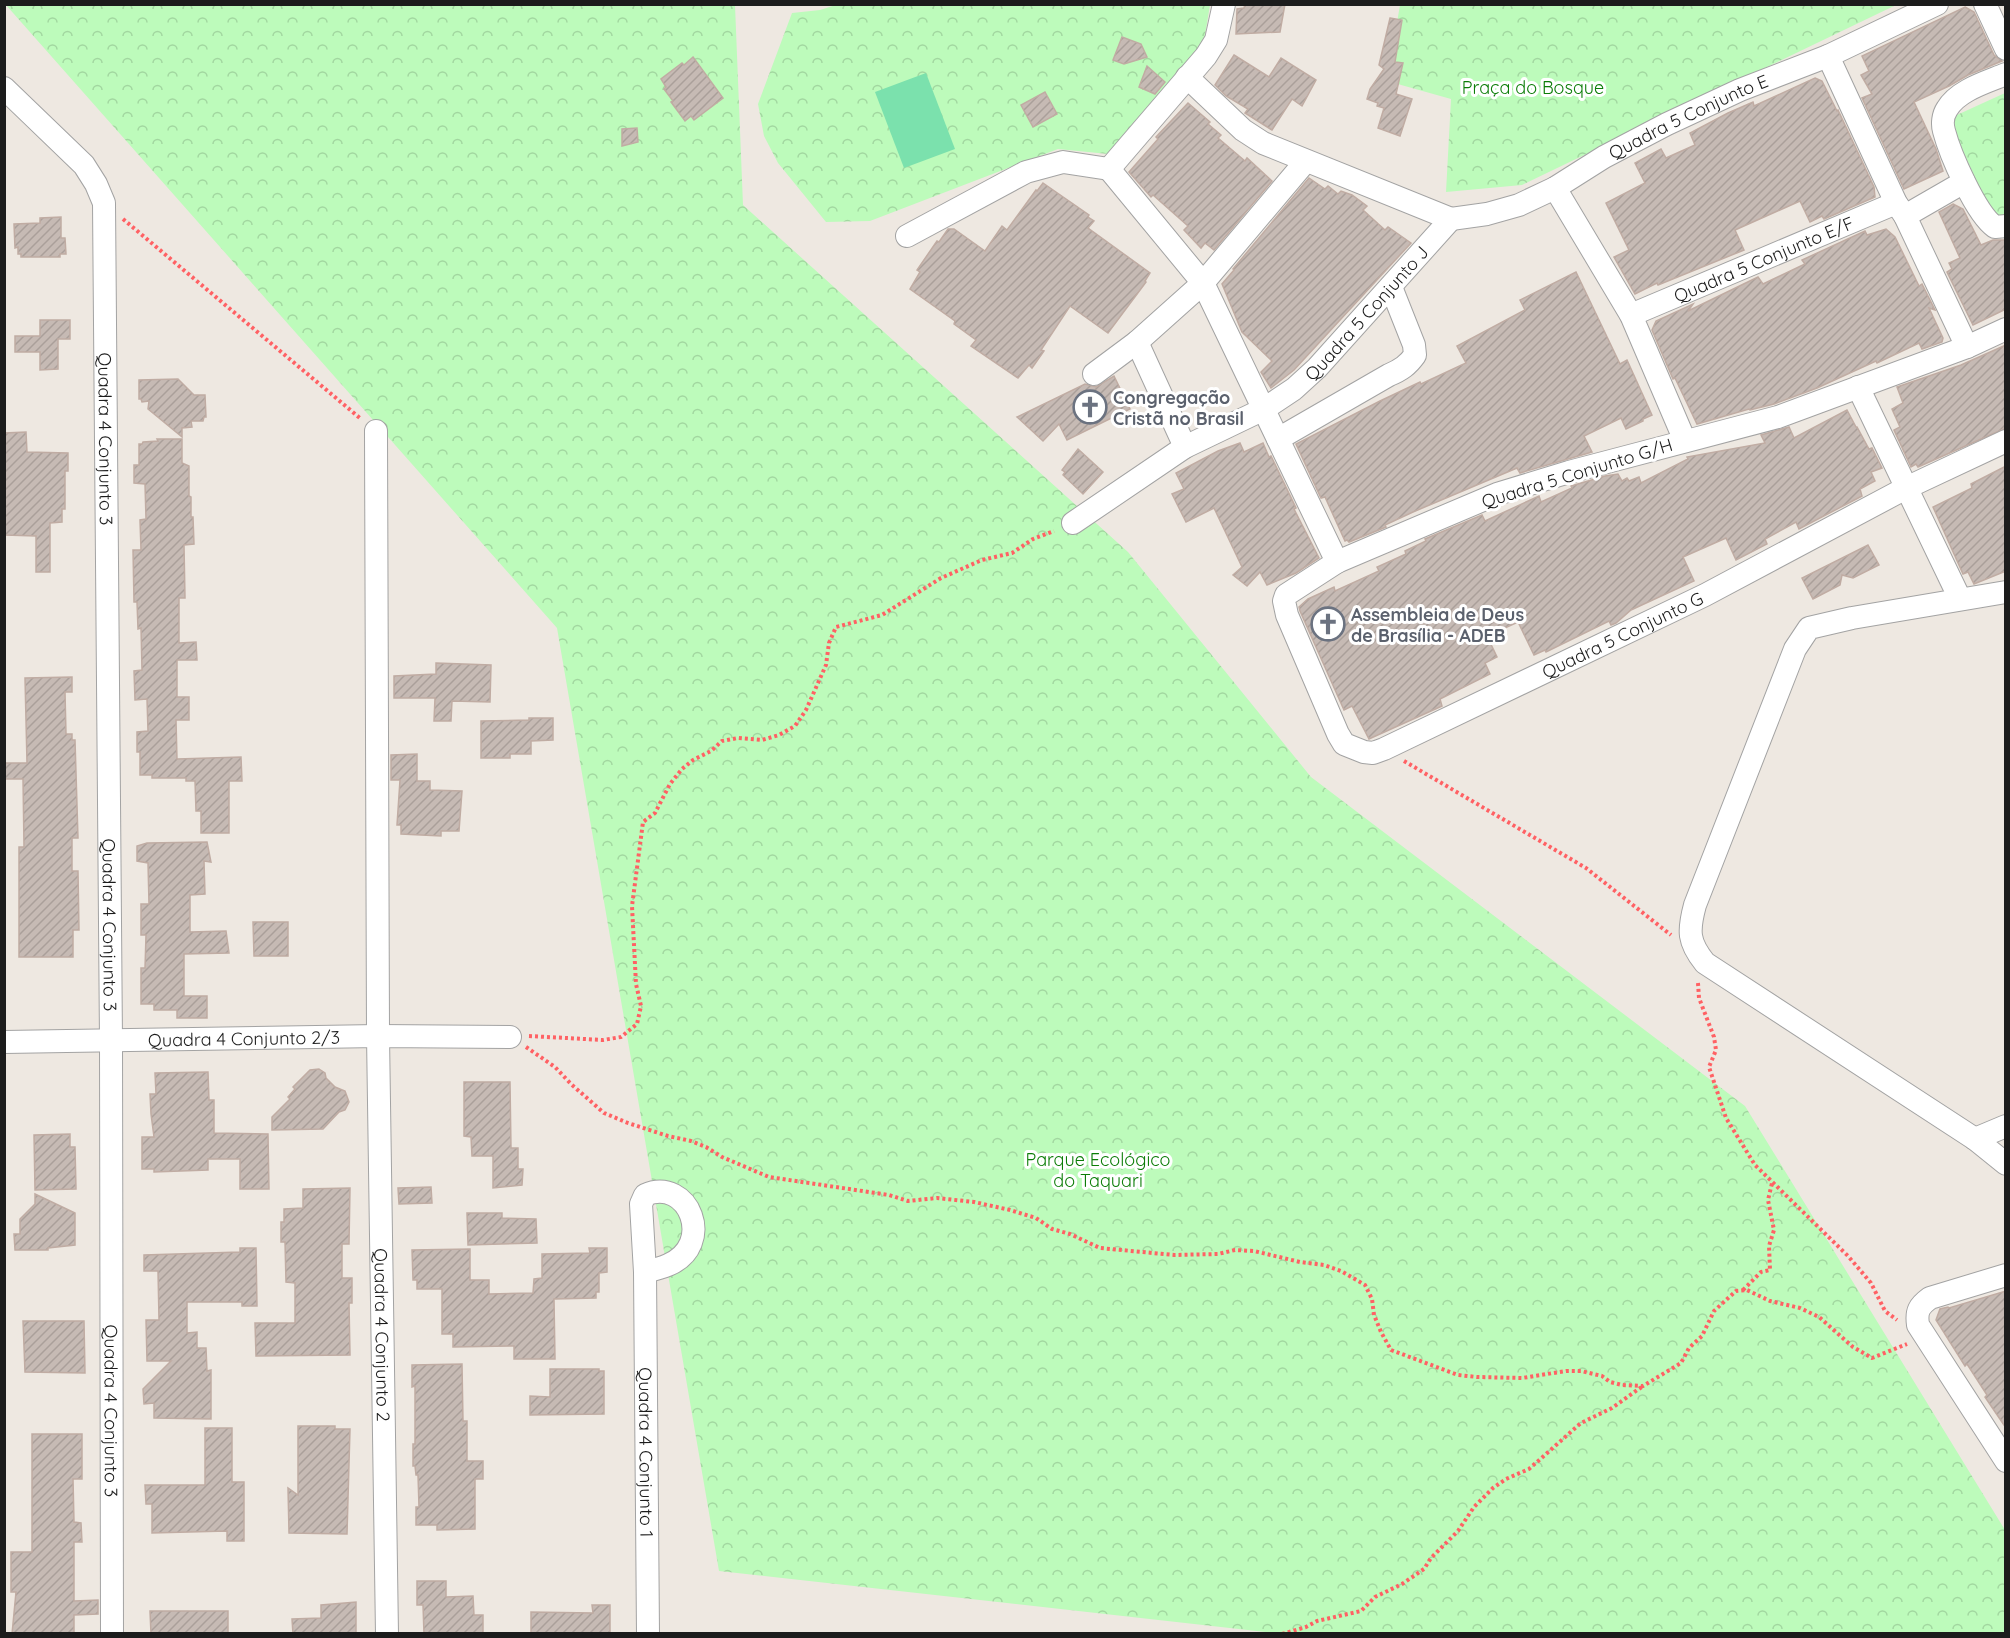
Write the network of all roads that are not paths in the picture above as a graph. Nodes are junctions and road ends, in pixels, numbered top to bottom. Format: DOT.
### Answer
graph roads {
  1 [pos="1224,4"];
  2 [pos="1937,4"];
  3 [pos="1985,4"];
  4 [pos="2006,49"];
  5 [pos="1828,56"];
  6 [pos="2006,74"];
  7 [pos="1187,77"];
  8 [pos="4,88"];
  9 [pos="1306,161"];
  10 [pos="1109,169"];
  11 [pos="1964,182"];
  12 [pos="1555,188"];
  13 [pos="1900,209"];
  14 [pos="1451,219"];
  15 [pos="2006,226"];
  16 [pos="907,236"];
  17 [pos="1203,283"];
  18 [pos="1391,287"];
  19 [pos="1631,315"];
  20 [pos="2006,329"];
  21 [pos="1137,342"];
  22 [pos="1967,346"];
  23 [pos="1094,374"];
  24 [pos="1858,387"];
  25 [pos="1263,410"];
  26 [pos="376,431"];
  27 [pos="1278,439"];
  28 [pos="1685,441"];
  29 [pos="2006,441"];
  30 [pos="1185,447"];
  31 [pos="1906,488"];
  32 [pos="1073,523"];
  33 [pos="1337,562"];
  34 [pos="2006,592"];
  35 [pos="1960,599"];
  36 [pos="1338,734"];
  37 [pos="378,1036"];
  38 [pos="510,1037"];
  39 [pos="111,1041"];
  40 [pos="4,1042"];
  41 [pos="2006,1126"];
  42 [pos="1975,1139"];
  43 [pos="2006,1164"];
  44 [pos="645,1272"];
  45 [pos="2006,1275"];
  46 [pos="2006,1461"];
  47 [pos="112,1634"];
  48 [pos="387,1634"];
  49 [pos="648,1634"];
  1 -- 7 [label="street"];
  2 -- 5 [label="street, Quadra 5 Conjunto E"];
  3 -- 4 [label="street"];
  5 -- 12 [label="street, Quadra 5 Conjunto E"];
  5 -- 13 [label="street"];
  6 -- 11 [label="street"];
  7 -- 9 [label="street"];
  7 -- 10 [label="street"];
  8 -- 39 [label="street, Quadra 4 Conjunto 3"];
  9 -- 14 [label="street"];
  9 -- 17 [label="street"];
  10 -- 16 [label="street"];
  10 -- 17 [label="street"];
  11 -- 13 [label="street, Quadra 5 Conjunto E/F"];
  11 -- 15 [label="street"];
  12 -- 14 [label="street, Quadra 5 Conjunto E"];
  12 -- 19 [label="street"];
  13 -- 19 [label="street, Quadra 5 Conjunto E/F"];
  13 -- 22 [label="street"];
  14 -- 18 [label="street, Quadra 5 Conjunto J"];
  17 -- 21 [label="street"];
  17 -- 25 [label="street"];
  18 -- 25 [label="street, Quadra 5 Conjunto J"];
  18 -- 27 [label="street"];
  19 -- 28 [label="street"];
  20 -- 22 [label="street, Quadra 5 Conjunto G/H"];
  21 -- 23 [label="street"];
  21 -- 30 [label="street"];
  22 -- 24 [label="street, Quadra 5 Conjunto G/H"];
  24 -- 28 [label="street, Quadra 5 Conjunto G/H"];
  24 -- 31 [label="street"];
  25 -- 27 [label="street"];
  25 -- 30 [label="street, Quadra 5 Conjunto J"];
  26 -- 37 [label="street"];
  27 -- 33 [label="street"];
  28 -- 33 [label="street, Quadra 5 Conjunto G/H"];
  29 -- 31 [label="street, Quadra 5 Conjunto G"];
  30 -- 32 [label="street, Quadra 5 Conjunto J"];
  31 -- 35 [label="street"];
  31 -- 36 [label="street, Quadra 5 Conjunto G"];
  33 -- 36 [label="street, Quadra 5 Conjunto G/H"];
  34 -- 35 [label="street"];
  35 -- 42 [label="street"];
  37 -- 38 [label="street, Quadra 4 Conjunto 2/3"];
  37 -- 39 [label="street, Quadra 4 Conjunto 2/3"];
  37 -- 48 [label="street, Quadra 4 Conjunto 2"];
  39 -- 40 [label="street, Quadra 4 Conjunto 2/3"];
  39 -- 47 [label="street, Quadra 4 Conjunto 3"];
  41 -- 42 [label="street"];
  42 -- 43 [label="street"];
  44 -- 49 [label="street, Quadra 4 Conjunto 1"];
  45 -- 46 [label="street"];
}
